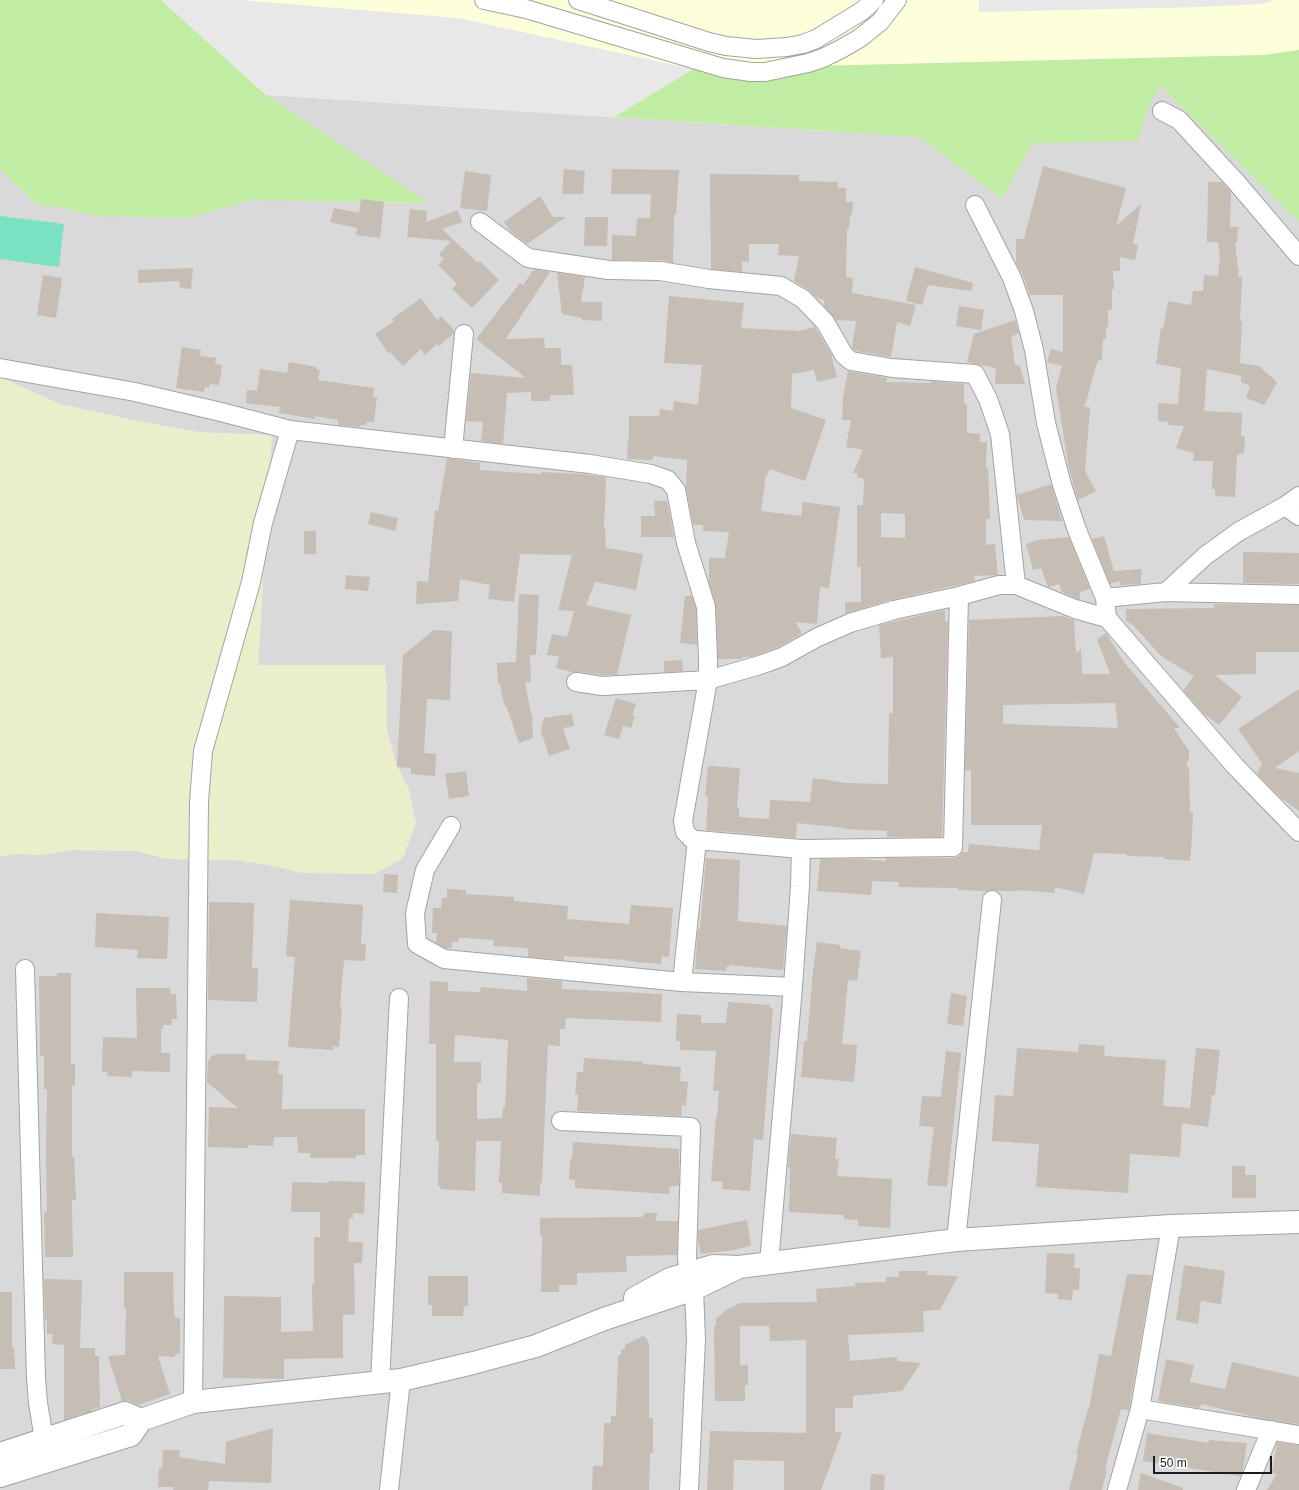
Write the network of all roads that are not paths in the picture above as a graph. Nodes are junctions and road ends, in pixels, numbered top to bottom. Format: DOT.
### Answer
graph roads {
  1 [pos="484,0"];
  2 [pos="578,0"];
  3 [pos="874,0"];
  4 [pos="897,0"];
  5 [pos="1162,111"];
  6 [pos="975,205"];
  7 [pos="480,222"];
  8 [pos="1299,256"];
  9 [pos="464,334"];
  10 [pos="0,368"];
  11 [pos="290,430"];
  12 [pos="453,449"];
  13 [pos="1294,506"];
  14 [pos="1016,585"];
  15 [pos="1166,592"];
  16 [pos="1299,595"];
  17 [pos="959,596"];
  18 [pos="1105,598"];
  19 [pos="1107,618"];
  20 [pos="708,680"];
  21 [pos="576,682"];
  22 [pos="451,826"];
  23 [pos="1299,832"];
  24 [pos="697,840"];
  25 [pos="801,849"];
  26 [pos="992,900"];
  27 [pos="25,969"];
  28 [pos="682,982"];
  29 [pos="793,987"];
  30 [pos="399,998"];
  31 [pos="561,1121"];
  32 [pos="1299,1222"];
  33 [pos="1171,1226"];
  34 [pos="956,1240"];
  35 [pos="769,1263"];
  36 [pos="691,1282"];
  37 [pos="391,1381"];
  38 [pos="193,1402"];
  39 [pos="1140,1409"];
  40 [pos="141,1420"];
  41 [pos="1271,1430"];
  42 [pos="1299,1435"];
  43 [pos="44,1439"];
  44 [pos="0,1454"];
  45 [pos="0,1476"];
  46 [pos="389,1490"];
  47 [pos="690,1490"];
  48 [pos="1117,1490"];
  49 [pos="1246,1490"];
  1 -- 4 [label="street"];
  2 -- 3 [label="street"];
  5 -- 8 [label="street"];
  6 -- 18 [label="street"];
  7 -- 14 [label="street"];
  9 -- 12 [label="street"];
  10 -- 11 [label="street"];
  11 -- 12 [label="street"];
  11 -- 38 [label="street"];
  12 -- 20 [label="street"];
  13 -- 15 [label="street"];
  14 -- 17 [label="street"];
  14 -- 19 [label="street"];
  15 -- 16 [label="street"];
  15 -- 18 [label="street"];
  17 -- 20 [label="street"];
  17 -- 25 [label="street"];
  18 -- 19 [label="street"];
  19 -- 23 [label="street"];
  20 -- 21 [label="street"];
  20 -- 24 [label="street"];
  22 -- 28 [label="street"];
  24 -- 25 [label="street"];
  24 -- 28 [label="street"];
  25 -- 29 [label="street"];
  26 -- 34 [label="street"];
  27 -- 43 [label="street"];
  28 -- 29 [label="street"];
  29 -- 35 [label="street"];
  30 -- 37 [label="street"];
  31 -- 36 [label="street"];
  32 -- 33 [label="street"];
  33 -- 34 [label="street"];
  33 -- 39 [label="street"];
  34 -- 35 [label="street"];
  35 -- 36 [label="street"];
  36 -- 37 [label="street"];
  36 -- 47 [label="street"];
  37 -- 38 [label="street"];
  37 -- 46 [label="street"];
  38 -- 40 [label="street"];
  39 -- 41 [label="street"];
  39 -- 48 [label="street"];
  40 -- 43 [label="street"];
  40 -- 45 [label="street"];
  41 -- 42 [label="street"];
  41 -- 49 [label="street"];
  43 -- 44 [label="street"];
}
